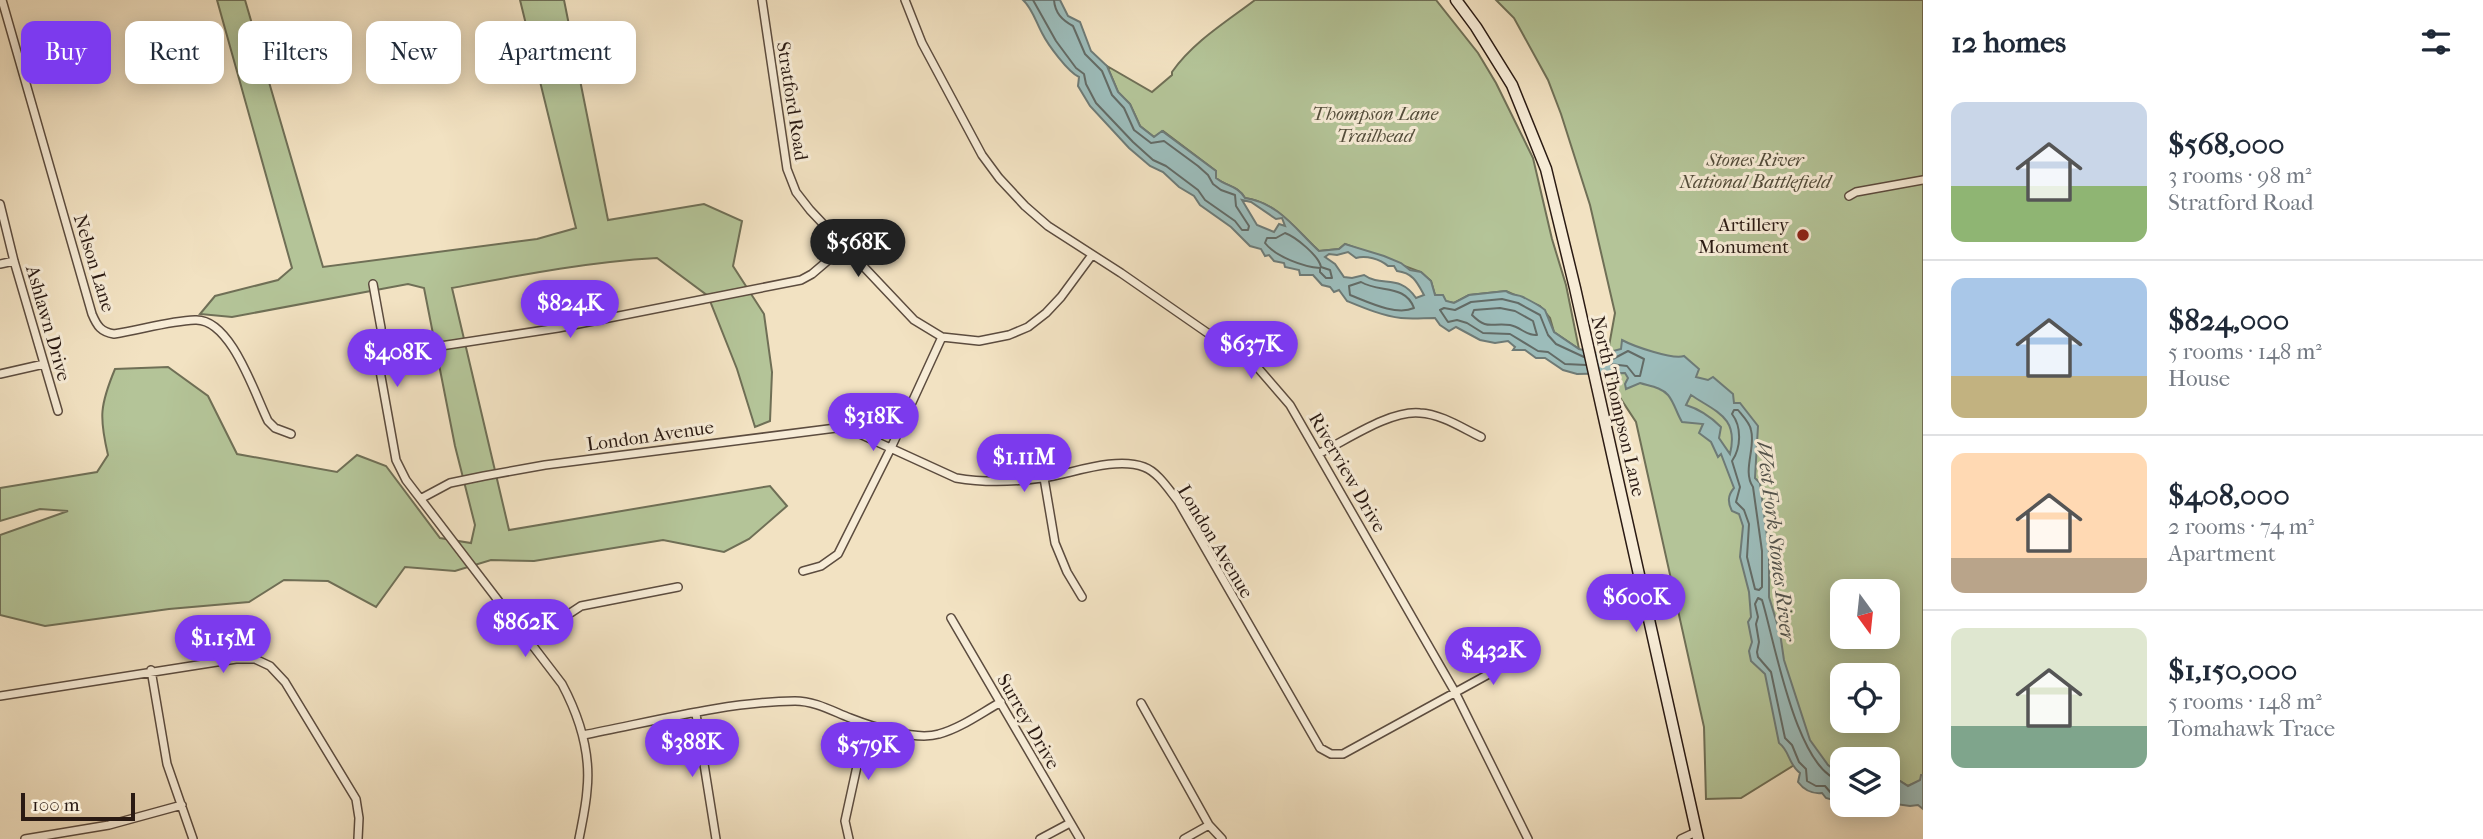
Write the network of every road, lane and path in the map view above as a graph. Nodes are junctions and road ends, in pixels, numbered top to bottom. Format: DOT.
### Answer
graph roads {
  1 [pos="2,0"];
  2 [pos="762,0"];
  3 [pos="905,0"];
  4 [pos="1456,0"];
  5 [pos="1923,180"];
  6 [pos="1849,195"];
  7 [pos="0,204"];
  8 [pos="846,245"];
  9 [pos="1092,255"];
  10 [pos="14,261"];
  11 [pos="0,264"];
  12 [pos="373,285"];
  13 [pos="943,337"];
  14 [pos="382,355"];
  15 [pos="44,364"];
  16 [pos="0,374"];
  17 [pos="58,411"];
  18 [pos="291,434"];
  19 [pos="1480,437"];
  20 [pos="891,448"];
  21 [pos="1320,453"];
  22 [pos="1044,478"];
  23 [pos="422,498"];
  24 [pos="803,571"];
  25 [pos="678,587"];
  26 [pos="1082,597"];
  27 [pos="951,618"];
  28 [pos="528,641"];
  29 [pos="1518,658"];
  30 [pos="151,670"];
  31 [pos="1455,692"];
  32 [pos="0,696"];
  33 [pos="1001,702"];
  34 [pos="1141,703"];
  35 [pos="696,714"];
  36 [pos="866,725"];
  37 [pos="583,735"];
  38 [pos="182,805"];
  39 [pos="1070,823"];
  40 [pos="1209,825"];
  41 [pos="1697,836"];
  42 [pos="25,839"];
  43 [pos="192,839"];
  44 [pos="358,839"];
  45 [pos="579,839"];
  46 [pos="716,839"];
  47 [pos="849,839"];
  48 [pos="1040,839"];
  49 [pos="1080,839"];
  50 [pos="1184,839"];
  51 [pos="1222,839"];
  52 [pos="1528,839"];
  53 [pos="1681,839"];
  1 -- 18 [label="street, Nelson Lane"];
  2 -- 8 [label="street, Stratford Road"];
  3 -- 9 [label="street, Riverview Drive"];
  4 -- 41 [label="main road, North Thompson Lane"];
  5 -- 6 [label="street"];
  7 -- 10 [label="street, Ashlawn Drive"];
  8 -- 13 [label="street, Stratford Road"];
  8 -- 14 [label="street"];
  9 -- 13 [label="street, Stratford Road"];
  9 -- 21 [label="street, Riverview Drive"];
  10 -- 11 [label="street"];
  10 -- 15 [label="street, Ashlawn Drive"];
  12 -- 14 [label="street"];
  13 -- 20 [label="street"];
  14 -- 23 [label="street"];
  15 -- 16 [label="street"];
  15 -- 17 [label="street, Ashlawn Drive"];
  19 -- 21 [label="street"];
  20 -- 22 [label="street, London Avenue"];
  20 -- 23 [label="street, London Avenue"];
  20 -- 24 [label="street"];
  21 -- 31 [label="street, Riverview Drive"];
  22 -- 26 [label="street"];
  22 -- 31 [label="street, London Avenue"];
  23 -- 28 [label="street"];
  25 -- 28 [label="street"];
  27 -- 33 [label="street, Surrey Drive"];
  28 -- 37 [label="street"];
  29 -- 31 [label="street, London Avenue"];
  30 -- 32 [label="street"];
  30 -- 38 [label="street"];
  30 -- 44 [label="street"];
  31 -- 52 [label="street, Riverview Drive"];
  33 -- 36 [label="street"];
  33 -- 39 [label="street, Surrey Drive"];
  34 -- 40 [label="street"];
  35 -- 36 [label="street"];
  35 -- 37 [label="street"];
  35 -- 46 [label="street"];
  36 -- 47 [label="street"];
  37 -- 45 [label="street"];
  38 -- 42 [label="street"];
  38 -- 43 [label="street"];
  39 -- 48 [label="street"];
  39 -- 49 [label="street, Surrey Drive"];
  40 -- 50 [label="street"];
  40 -- 51 [label="street"];
  41 -- 53 [label="street"];
}
